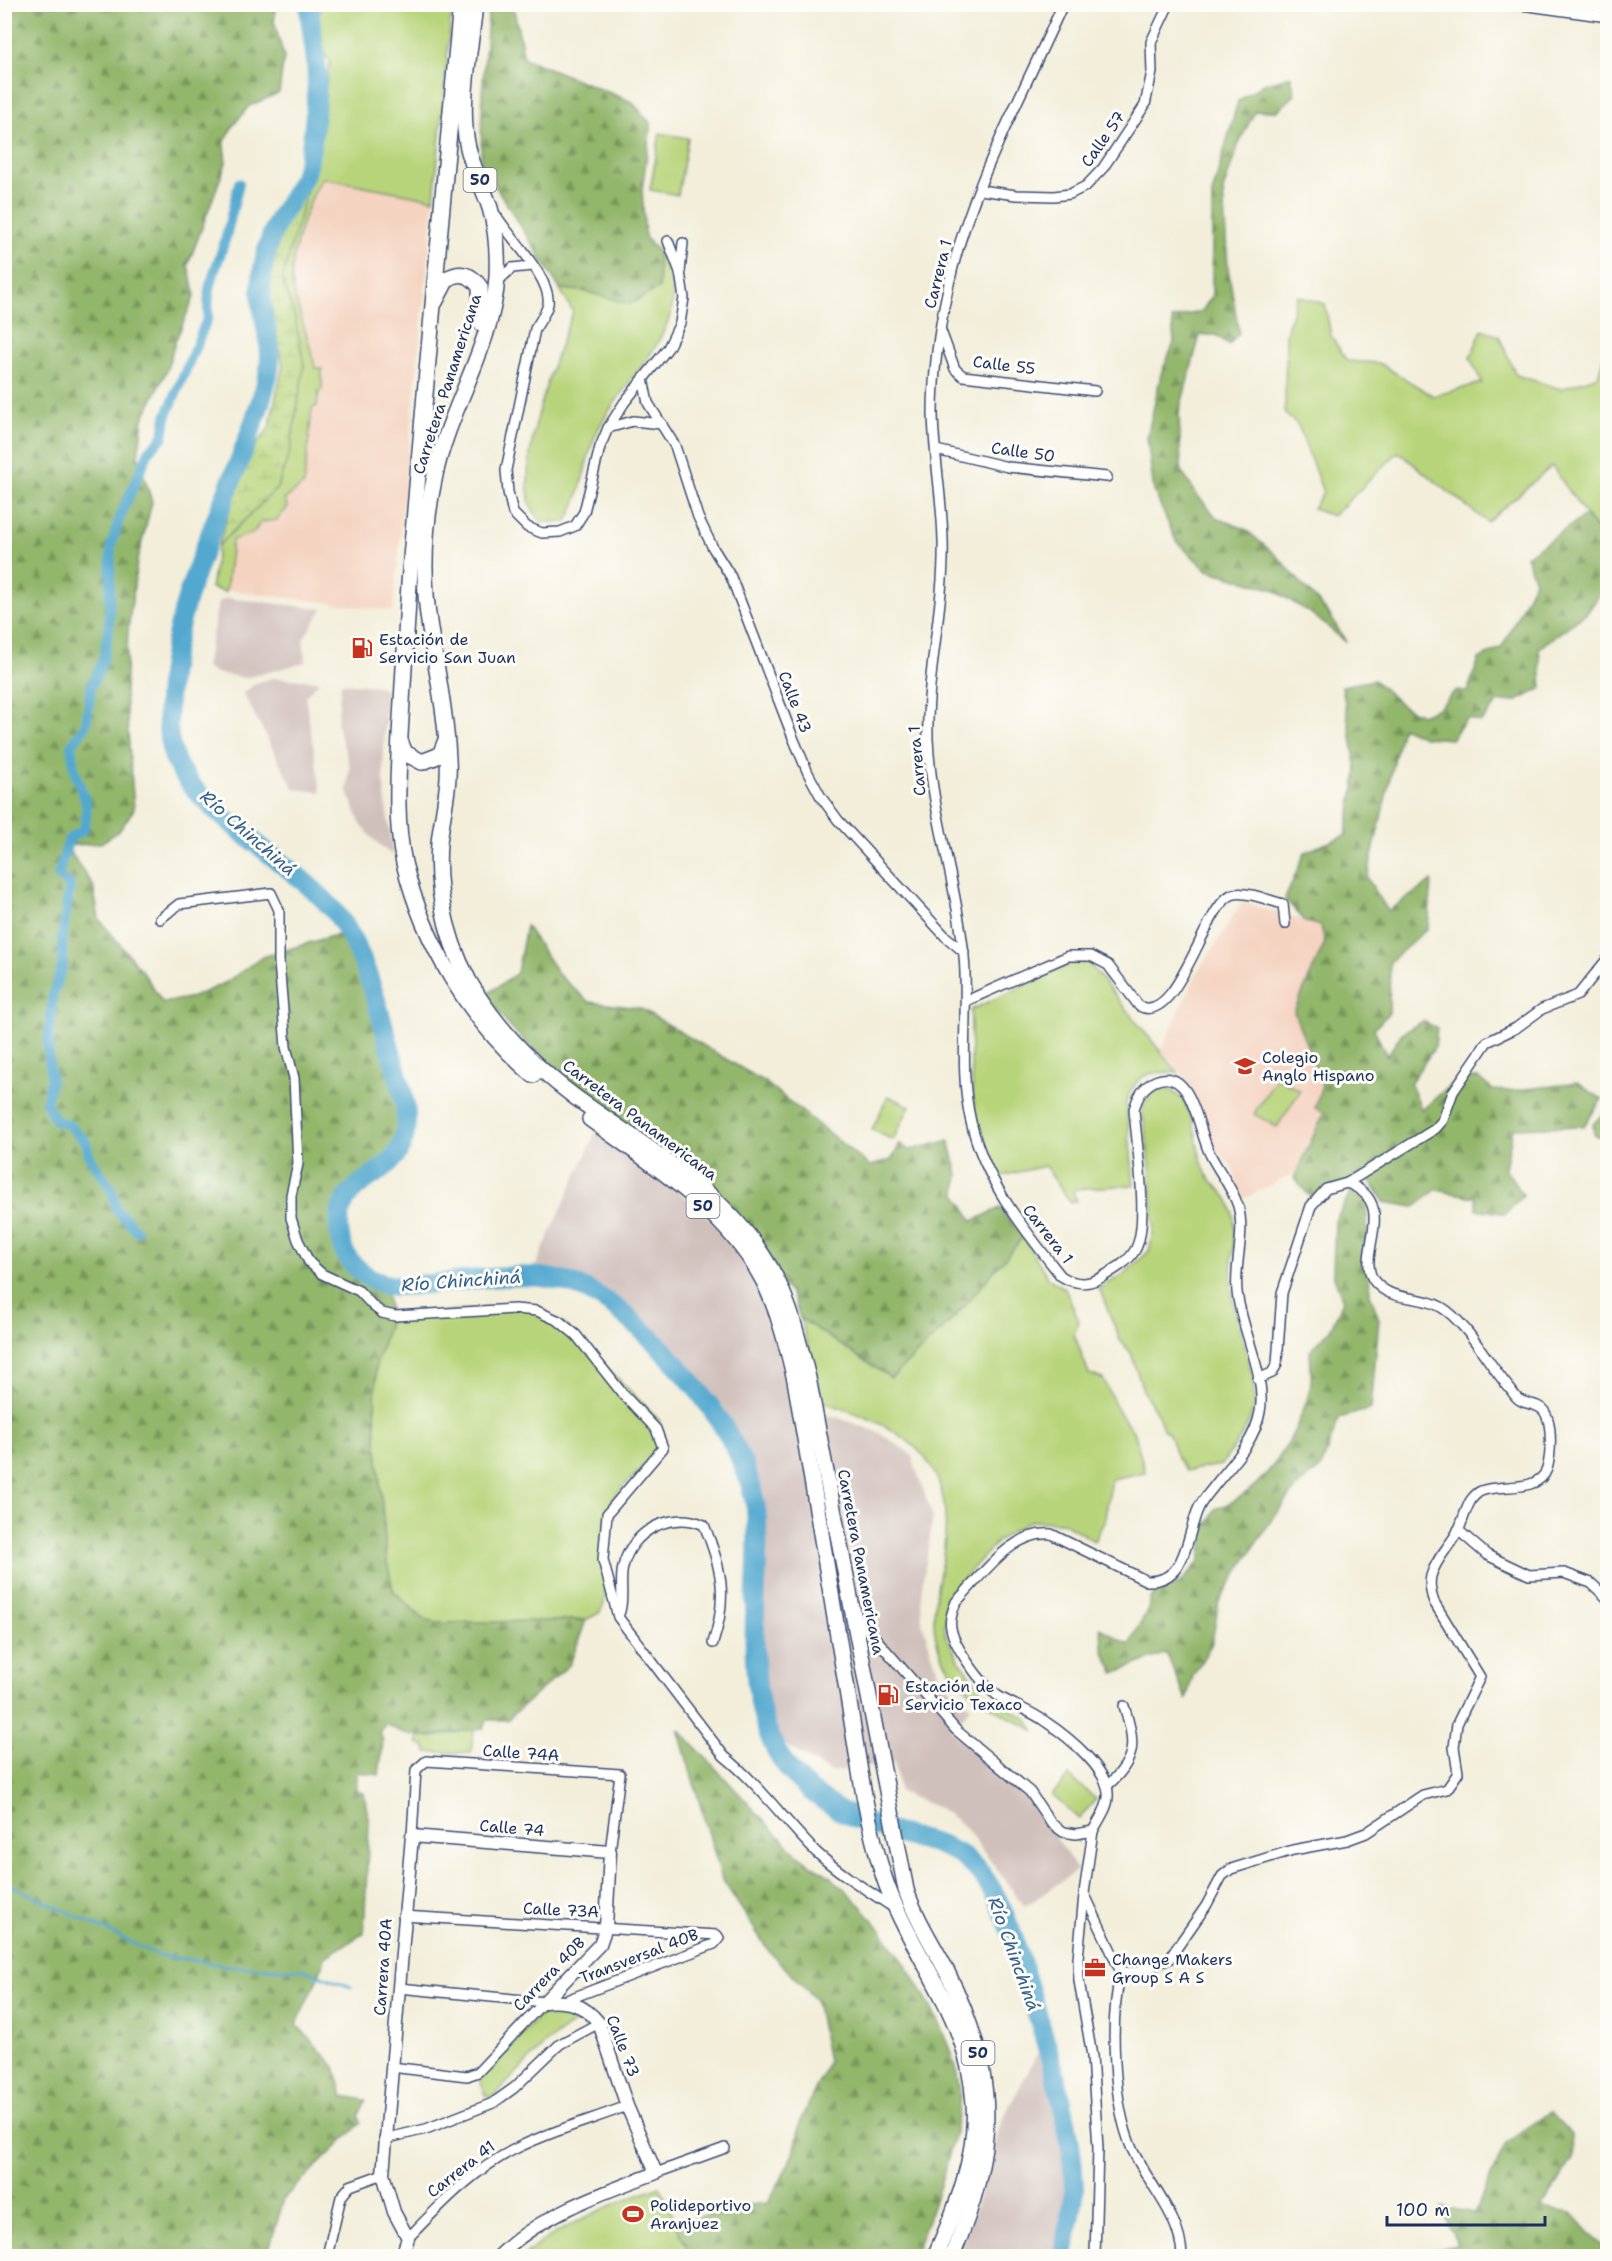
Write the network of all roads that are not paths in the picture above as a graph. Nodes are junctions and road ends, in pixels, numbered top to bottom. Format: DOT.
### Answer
graph roads {
  1 [pos="461,4"];
  2 [pos="475,4"];
  3 [pos="1064,4"];
  4 [pos="1169,4"];
  5 [pos="1513,4"];
  6 [pos="1608,17"];
  7 [pos="480,180"];
  8 [pos="980,190"];
  9 [pos="668,241"];
  10 [pos="683,243"];
  11 [pos="533,266"];
  12 [pos="680,273"];
  13 [pos="497,283"];
  14 [pos="430,314"];
  15 [pos="940,329"];
  16 [pos="477,353"];
  17 [pos="643,379"];
  18 [pos="1095,391"];
  19 [pos="662,424"];
  20 [pos="608,428"];
  21 [pos="936,450"];
  22 [pos="1107,477"];
  23 [pos="400,735"];
  24 [pos="447,737"];
  25 [pos="160,918"];
  26 [pos="1285,924"];
  27 [pos="964,952"];
  28 [pos="1608,958"];
  29 [pos="966,1001"];
  30 [pos="1355,1186"];
  31 [pos="1258,1379"];
  32 [pos="1458,1530"];
  33 [pos="1608,1599"];
  34 [pos="852,1612"];
  35 [pos="618,1617"];
  36 [pos="712,1643"];
  37 [pos="1124,1706"];
  38 [pos="420,1764"];
  39 [pos="620,1774"];
  40 [pos="1108,1785"];
  41 [pos="1093,1830"];
  42 [pos="412,1836"];
  43 [pos="610,1852"];
  44 [pos="1084,1893"];
  45 [pos="896,1908"];
  46 [pos="403,1916"];
  47 [pos="606,1927"];
  48 [pos="717,1935"];
  49 [pos="1121,1972"];
  50 [pos="399,1988"];
  51 [pos="564,2001"];
  52 [pos="544,2002"];
  53 [pos="599,2023"];
  54 [pos="391,2067"];
  55 [pos="627,2106"];
  56 [pos="384,2139"];
  57 [pos="725,2148"];
  58 [pos="656,2173"];
  59 [pos="383,2174"];
  60 [pos="408,2238"];
  61 [pos="327,2256"];
  62 [pos="402,2256"];
  63 [pos="499,2256"];
  64 [pos="935,2256"];
  65 [pos="952,2256"];
  66 [pos="1095,2256"];
  67 [pos="1182,2256"];
  1 -- 14 [label="highway, Carretera Panamericana / 50"];
  2 -- 7 [label="highway, Carretera Panamericana / 50"];
  3 -- 8 [label="street, Carrera 1"];
  4 -- 8 [label="street, Calle 57"];
  5 -- 6 [label="street"];
  7 -- 11 [label="street"];
  7 -- 13 [label="highway, Carretera Panamericana / 50"];
  8 -- 15 [label="street, Carrera 1"];
  9 -- 12 [label="street"];
  10 -- 12 [label="street"];
  11 -- 13 [label="street"];
  11 -- 20 [label="street"];
  12 -- 17 [label="street"];
  13 -- 16 [label="highway, Carretera Panamericana / 50"];
  14 -- 16 [label="highway"];
  14 -- 23 [label="highway, Carretera Panamericana / 50"];
  15 -- 18 [label="street, Calle 55"];
  15 -- 21 [label="street, Carrera 1"];
  16 -- 24 [label="highway, Carretera Panamericana / 50"];
  17 -- 19 [label="street, Calle 43"];
  17 -- 20 [label="street"];
  19 -- 20 [label="street"];
  19 -- 27 [label="street, Calle 43"];
  21 -- 22 [label="street, Calle 50"];
  21 -- 27 [label="street, Carrera 1"];
  23 -- 24 [label="highway"];
  23 -- 45 [label="highway, Carretera Panamericana / 50"];
  24 -- 34 [label="highway, Carretera Panamericana / 50"];
  25 -- 35 [label="street"];
  26 -- 29 [label="street"];
  27 -- 29 [label="street, Carrera 1"];
  28 -- 30 [label="street"];
  29 -- 31 [label="street, Carrera 1"];
  30 -- 31 [label="street"];
  30 -- 32 [label="street"];
  31 -- 40 [label="street, Carrera 1"];
  32 -- 33 [label="street"];
  32 -- 49 [label="street"];
  34 -- 41 [label="street"];
  34 -- 65 [label="highway, Carretera Panamericana / 50"];
  35 -- 36 [label="street"];
  35 -- 45 [label="street"];
  37 -- 40 [label="street"];
  38 -- 39 [label="street, Calle 74A"];
  38 -- 42 [label="street, Carrera 40A"];
  39 -- 43 [label="street, Carrera 40B"];
  40 -- 41 [label="street"];
  41 -- 44 [label="street"];
  42 -- 43 [label="street, Calle 74"];
  42 -- 46 [label="street, Carrera 40A"];
  43 -- 47 [label="street, Carrera 40B"];
  44 -- 49 [label="street"];
  44 -- 66 [label="street"];
  45 -- 64 [label="highway, Carretera Panamericana / 50"];
  46 -- 47 [label="street, Calle 73A"];
  46 -- 50 [label="street, Carrera 40A"];
  47 -- 48 [label="street, Calle 73A"];
  47 -- 52 [label="street, Carrera 40B"];
  48 -- 51 [label="street, Transversal 40B"];
  49 -- 67 [label="street"];
  50 -- 52 [label="street, Calle 73"];
  50 -- 54 [label="street, Carrera 40A"];
  51 -- 52 [label="street, Calle 73"];
  51 -- 53 [label="street, Calle 73"];
  52 -- 54 [label="street, Carrera 40B"];
  53 -- 55 [label="street, Calle 73"];
  53 -- 56 [label="street"];
  54 -- 56 [label="street, Carrera 40A"];
  55 -- 58 [label="street, Calle 73"];
  55 -- 60 [label="street, Carrera 41"];
  56 -- 59 [label="street, Carrera 40A"];
  57 -- 58 [label="street"];
  58 -- 63 [label="street"];
  59 -- 60 [label="street, Carrera 40A"];
  59 -- 61 [label="street"];
  60 -- 62 [label="street, Carrera 41"];
}
